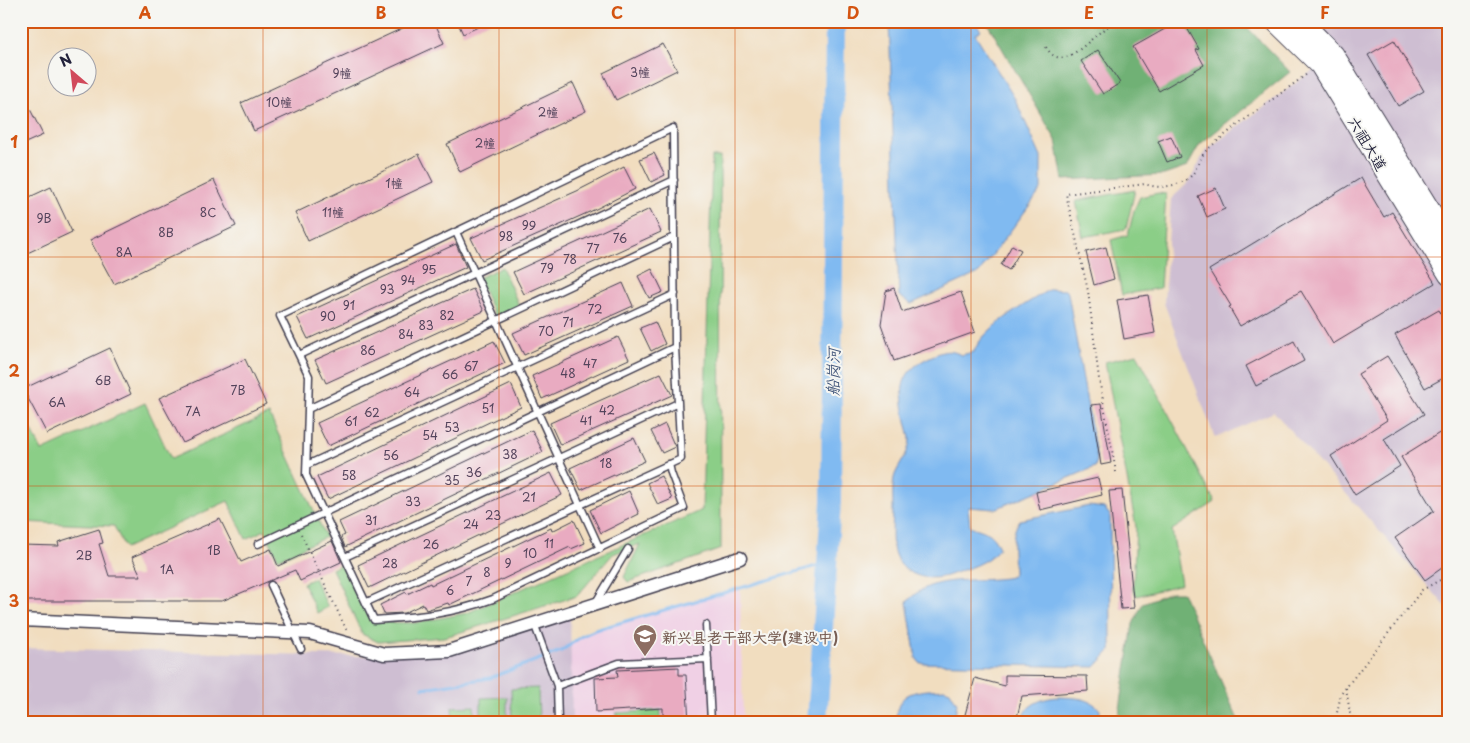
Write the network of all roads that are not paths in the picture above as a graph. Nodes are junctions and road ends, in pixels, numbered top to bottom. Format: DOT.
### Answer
graph roads {
  1 [pos="1275,21"];
  2 [pos="1301,21"];
  3 [pos="674,180"];
  4 [pos="456,232"];
  5 [pos="674,237"];
  6 [pos="1449,242"];
  7 [pos="475,273"];
  8 [pos="1449,275"];
  9 [pos="675,294"];
  10 [pos="496,320"];
  11 [pos="676,347"];
  12 [pos="299,355"];
  13 [pos="518,367"];
  14 [pos="678,403"];
  15 [pos="308,409"];
  16 [pos="538,412"];
  17 [pos="559,458"];
  18 [pos="669,464"];
  19 [pos="307,465"];
  20 [pos="580,505"];
  21 [pos="324,512"];
  22 [pos="258,544"];
  23 [pos="600,549"];
  24 [pos="628,549"];
  25 [pos="345,557"];
  26 [pos="740,558"];
  27 [pos="271,585"];
  28 [pos="367,602"];
  29 [pos="595,603"];
  30 [pos="21,620"];
  31 [pos="534,623"];
  32 [pos="706,625"];
  33 [pos="301,649"];
  34 [pos="708,659"];
  35 [pos="557,686"];
  36 [pos="558,722"];
  37 [pos="711,722"];
  1 -- 8 [label="main road, 六祖大道"];
  2 -- 6 [label="main road, 六祖大道"];
  3 -- 4 [label="lane"];
  3 -- 5 [label="lane"];
  3 -- 7 [label="lane"];
  4 -- 7 [label="lane"];
  4 -- 12 [label="lane"];
  5 -- 9 [label="lane"];
  5 -- 10 [label="lane"];
  7 -- 10 [label="lane"];
  7 -- 12 [label="lane"];
  9 -- 11 [label="lane"];
  9 -- 13 [label="lane"];
  10 -- 13 [label="lane"];
  10 -- 15 [label="lane"];
  11 -- 14 [label="lane"];
  11 -- 16 [label="lane"];
  12 -- 15 [label="lane"];
  13 -- 16 [label="lane"];
  13 -- 19 [label="lane"];
  14 -- 17 [label="lane"];
  14 -- 18 [label="lane"];
  15 -- 19 [label="lane"];
  16 -- 17 [label="lane"];
  16 -- 21 [label="lane"];
  17 -- 20 [label="lane"];
  17 -- 25 [label="lane"];
  18 -- 20 [label="lane"];
  18 -- 23 [label="lane"];
  19 -- 21 [label="lane"];
  20 -- 23 [label="lane"];
  20 -- 28 [label="lane"];
  21 -- 22 [label="lane"];
  21 -- 25 [label="lane"];
  23 -- 28 [label="lane"];
  24 -- 29 [label="lane"];
  25 -- 28 [label="lane"];
  26 -- 29 [label="street"];
  27 -- 33 [label="lane"];
  29 -- 31 [label="street"];
  30 -- 31 [label="street"];
  31 -- 35 [label="lane"];
  32 -- 34 [label="lane"];
  34 -- 35 [label="lane"];
  34 -- 37 [label="lane"];
  35 -- 36 [label="lane"];
}
